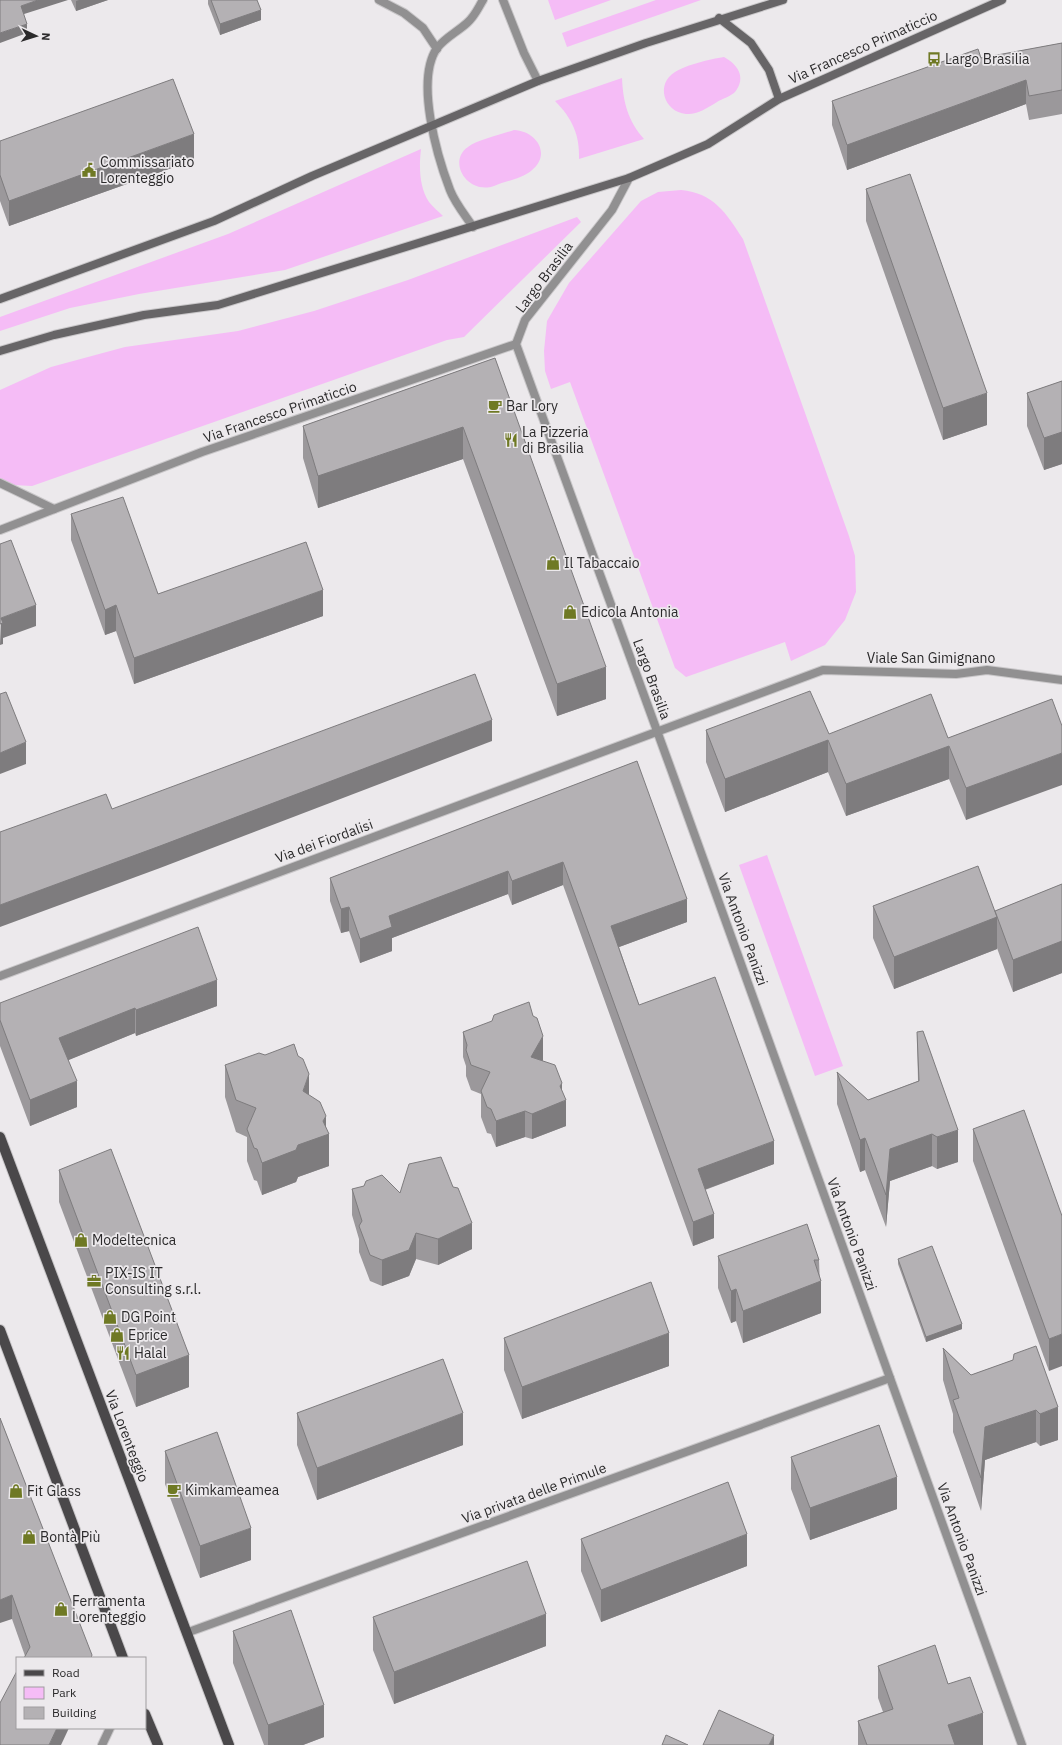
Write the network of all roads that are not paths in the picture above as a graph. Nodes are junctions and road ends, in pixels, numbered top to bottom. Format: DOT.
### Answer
graph roads {
  1 [pos="379,0"];
  2 [pos="483,0"];
  3 [pos="503,0"];
  4 [pos="783,0"];
  5 [pos="1002,0"];
  6 [pos="719,18"];
  7 [pos="437,49"];
  8 [pos="538,81"];
  9 [pos="779,99"];
  10 [pos="432,126"];
  11 [pos="628,178"];
  12 [pos="472,227"];
  13 [pos="0,299"];
  14 [pos="516,344"];
  15 [pos="0,351"];
  16 [pos="0,483"];
  17 [pos="54,509"];
  18 [pos="0,530"];
  19 [pos="823,670"];
  20 [pos="1062,680"];
  21 [pos="658,731"];
  22 [pos="0,976"];
  23 [pos="0,1137"];
  24 [pos="0,1330"];
  25 [pos="890,1378"];
  26 [pos="186,1632"];
  27 [pos="123,1657"];
  28 [pos="146,1716"];
  29 [pos="110,1729"];
  30 [pos="102,1745"];
  31 [pos="158,1745"];
  32 [pos="229,1745"];
  33 [pos="1022,1745"];
  1 -- 7 [label="street"];
  2 -- 7 [label="street"];
  3 -- 8 [label="street"];
  4 -- 6 [label="street"];
  5 -- 9 [label="street, Via Francesco Primaticcio"];
  6 -- 8 [label="street"];
  6 -- 9 [label="street"];
  7 -- 10 [label="street"];
  8 -- 10 [label="street"];
  9 -- 11 [label="street"];
  10 -- 12 [label="street"];
  10 -- 13 [label="street"];
  11 -- 12 [label="street"];
  11 -- 14 [label="street, Largo Brasilia"];
  12 -- 15 [label="street"];
  14 -- 17 [label="street, Via Francesco Primaticcio"];
  14 -- 21 [label="street, Largo Brasilia"];
  16 -- 17 [label="street"];
  17 -- 18 [label="street, Via Francesco Primaticcio"];
  19 -- 20 [label="street, Viale San Gimignano"];
  19 -- 21 [label="street, Largo Brasilia"];
  21 -- 22 [label="street, Via dei Fiordalisi"];
  21 -- 25 [label="street, Via Antonio Panizzi"];
  23 -- 26 [label="main road, Via Lorenteggio"];
  24 -- 27 [label="main road"];
  25 -- 26 [label="street, Via privata delle Primule"];
  25 -- 33 [label="street, Via Antonio Panizzi"];
  26 -- 32 [label="main road, Via Lorenteggio"];
  28 -- 31 [label="main road"];
  29 -- 30 [label="street"];
}
